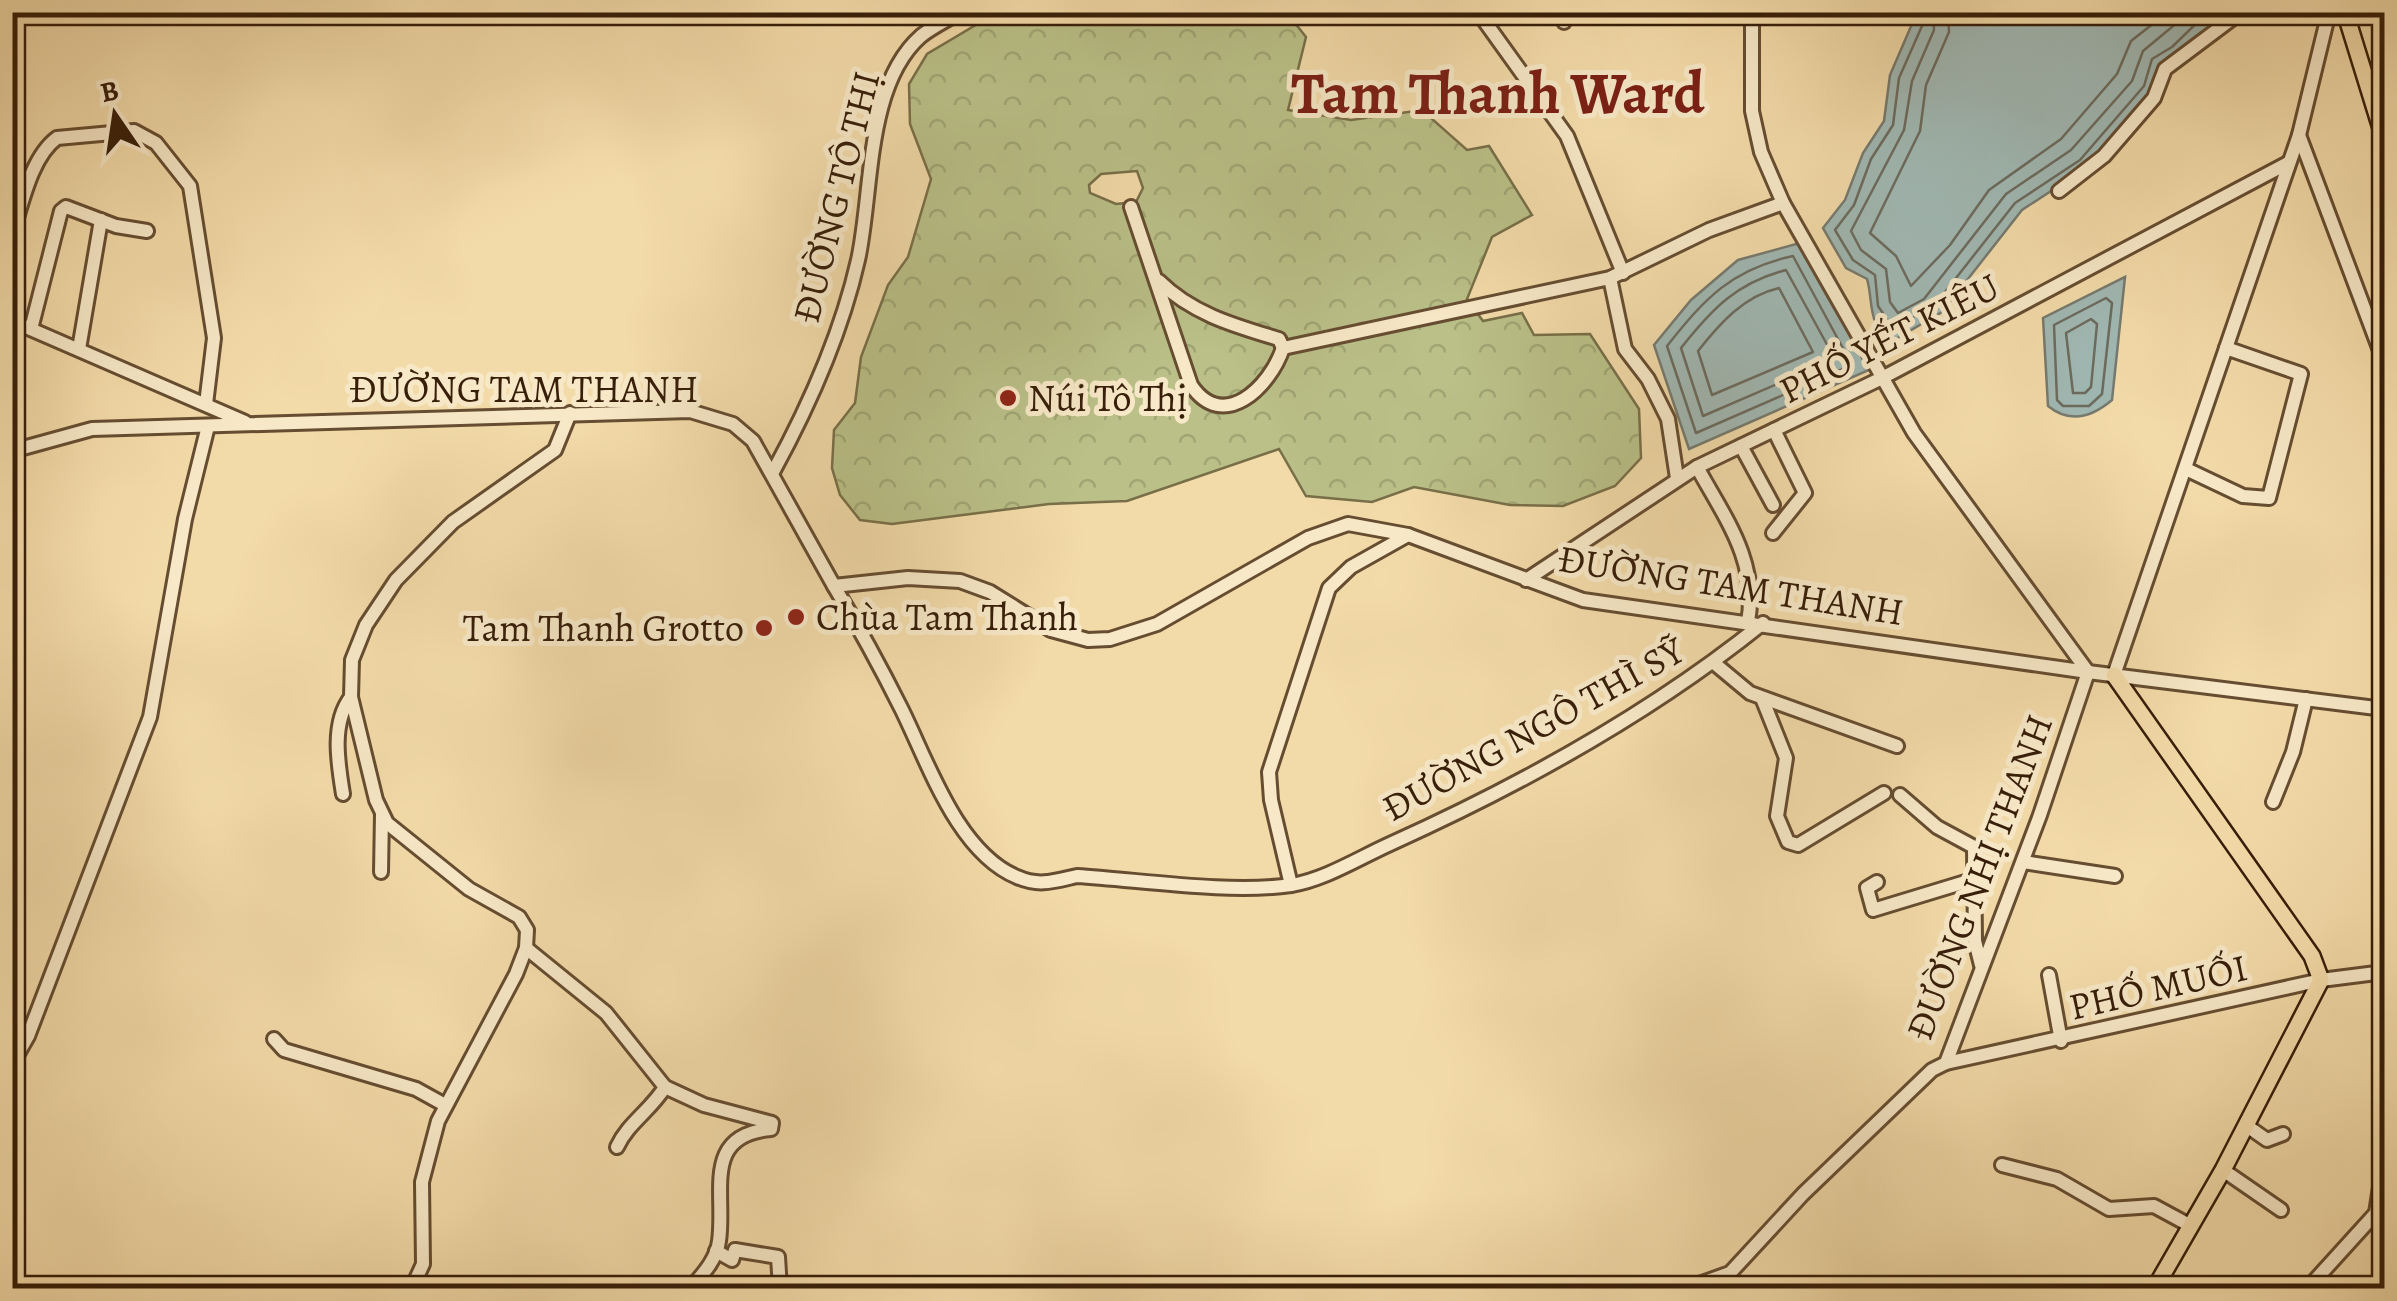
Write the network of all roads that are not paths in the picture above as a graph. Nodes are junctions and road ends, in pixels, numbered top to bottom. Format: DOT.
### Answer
graph roads {
  1 [pos="960,12"];
  2 [pos="1478,12"];
  3 [pos="1752,12"];
  4 [pos="2241,12"];
  5 [pos="2339,13"];
  6 [pos="2299,135"];
  7 [pos="2384,138"];
  8 [pos="2288,163"];
  9 [pos="2059,191"];
  10 [pos="1783,202"];
  11 [pos="1131,207"];
  12 [pos="101,220"];
  13 [pos="147,231"];
  14 [pos="12,234"];
  15 [pos="1154,276"];
  16 [pos="1617,276"];
  17 [pos="12,321"];
  18 [pos="31,329"];
  19 [pos="1283,348"];
  20 [pos="2226,348"];
  21 [pos="79,349"];
  22 [pos="2384,361"];
  23 [pos="1882,378"];
  24 [pos="206,404"];
  25 [pos="570,414"];
  26 [pos="248,423"];
  27 [pos="208,426"];
  28 [pos="1774,430"];
  29 [pos="1740,446"];
  30 [pos="12,450"];
  31 [pos="1697,467"];
  32 [pos="2186,469"];
  33 [pos="773,472"];
  34 [pos="1678,478"];
  35 [pos="1773,505"];
  36 [pos="1773,532"];
  37 [pos="1408,536"];
  38 [pos="1526,580"];
  39 [pos="834,586"];
  40 [pos="1756,623"];
  41 [pos="1714,663"];
  42 [pos="2088,672"];
  43 [pos="2114,675"];
  44 [pos="351,697"];
  45 [pos="1762,698"];
  46 [pos="2306,699"];
  47 [pos="2384,709"];
  48 [pos="1897,746"];
  49 [pos="1884,793"];
  50 [pos="342,794"];
  51 [pos="1900,795"];
  52 [pos="2273,802"];
  53 [pos="382,814"];
  54 [pos="2022,862"];
  55 [pos="381,872"];
  56 [pos="2115,876"];
  57 [pos="1975,878"];
  58 [pos="1877,882"];
  59 [pos="1292,884"];
  60 [pos="526,948"];
  61 [pos="1982,965"];
  62 [pos="2384,972"];
  63 [pos="2049,975"];
  64 [pos="2321,980"];
  65 [pos="274,1039"];
  66 [pos="2061,1040"];
  67 [pos="1946,1063"];
  68 [pos="12,1064"];
  69 [pos="665,1088"];
  70 [pos="445,1105"];
  71 [pos="2247,1126"];
  72 [pos="2283,1134"];
  73 [pos="617,1147"];
  74 [pos="2384,1162"];
  75 [pos="2002,1165"];
  76 [pos="2224,1170"];
  77 [pos="2280,1210"];
  78 [pos="2192,1226"];
  79 [pos="716,1251"];
  80 [pos="412,1288"];
  81 [pos="691,1288"];
  82 [pos="780,1288"];
  83 [pos="1688,1288"];
  84 [pos="2155,1288"];
  85 [pos="2308,1288"];
  1 -- 33 [label="street, ĐƯỜNG TÔ THỊ"];
  2 -- 16 [label="street"];
  3 -- 10 [label="street"];
  4 -- 9 [label="street"];
  5 -- 6 [label="street"];
  5 -- 7 [label="main road"];
  6 -- 8 [label="street"];
  6 -- 22 [label="street"];
  8 -- 20 [label="street"];
  8 -- 23 [label="street, PHỐ YẾT KIÊU"];
  10 -- 16 [label="street"];
  10 -- 23 [label="street"];
  11 -- 15 [label="street"];
  12 -- 13 [label="street"];
  12 -- 18 [label="street"];
  12 -- 21 [label="street"];
  14 -- 24 [label="street"];
  15 -- 19 [label="street"];
  15 -- 19 [label="street"];
  16 -- 19 [label="street"];
  16 -- 34 [label="street"];
  17 -- 18 [label="street"];
  18 -- 21 [label="street"];
  20 -- 32 [label="street"];
  20 -- 32 [label="street"];
  21 -- 24 [label="street"];
  23 -- 28 [label="street, PHỐ YẾT KIÊU"];
  23 -- 42 [label="street"];
  24 -- 26 [label="street"];
  25 -- 26 [label="street, ĐƯỜNG TAM THANH"];
  25 -- 33 [label="street, ĐƯỜNG TAM THANH"];
  25 -- 44 [label="street"];
  26 -- 27 [label="street, ĐƯỜNG TAM THANH"];
  27 -- 30 [label="street, ĐƯỜNG TAM THANH"];
  27 -- 68 [label="street"];
  28 -- 29 [label="street, PHỐ YẾT KIÊU"];
  28 -- 36 [label="street"];
  29 -- 31 [label="street, PHỐ YẾT KIÊU"];
  29 -- 35 [label="street"];
  31 -- 34 [label="street, PHỐ YẾT KIÊU"];
  31 -- 40 [label="street"];
  32 -- 43 [label="street"];
  33 -- 39 [label="street, ĐƯỜNG TAM THANH"];
  34 -- 38 [label="street, PHỐ YẾT KIÊU"];
  37 -- 38 [label="street, ĐƯỜNG TAM THANH"];
  37 -- 39 [label="street, ĐƯỜNG TAM THANH"];
  37 -- 59 [label="street"];
  38 -- 40 [label="street, ĐƯỜNG TAM THANH"];
  39 -- 59 [label="street, ĐƯỜNG NGÔ THÌ SỸ"];
  40 -- 41 [label="street, ĐƯỜNG NGÔ THÌ SỸ"];
  40 -- 42 [label="street, ĐƯỜNG TAM THANH"];
  41 -- 45 [label="street"];
  41 -- 59 [label="street, ĐƯỜNG NGÔ THÌ SỸ"];
  42 -- 43 [label="street, ĐƯỜNG TAM THANH"];
  42 -- 54 [label="street, ĐƯỜNG NHỊ THANH"];
  43 -- 46 [label="street, ĐƯỜNG TAM THANH"];
  43 -- 64 [label="main road"];
  44 -- 50 [label="street"];
  44 -- 53 [label="street"];
  45 -- 48 [label="street"];
  45 -- 49 [label="street"];
  46 -- 47 [label="street, ĐƯỜNG TAM THANH"];
  46 -- 52 [label="street"];
  51 -- 57 [label="street"];
  53 -- 55 [label="street"];
  53 -- 60 [label="street"];
  54 -- 56 [label="street"];
  54 -- 61 [label="street, ĐƯỜNG NHỊ THANH"];
  57 -- 58 [label="street"];
  57 -- 61 [label="street"];
  60 -- 69 [label="street"];
  60 -- 70 [label="street"];
  61 -- 67 [label="street, ĐƯỜNG NHỊ THANH"];
  62 -- 64 [label="street, PHỐ MUỐI"];
  63 -- 66 [label="street"];
  64 -- 66 [label="street, PHỐ MUỐI"];
  64 -- 71 [label="main road"];
  65 -- 70 [label="street"];
  66 -- 67 [label="street, PHỐ MUỐI"];
  67 -- 83 [label="street, ĐƯỜNG NHỊ THANH"];
  69 -- 73 [label="street"];
  69 -- 79 [label="street"];
  70 -- 80 [label="street"];
  71 -- 72 [label="street"];
  71 -- 76 [label="main road"];
  74 -- 85 [label="street"];
  75 -- 78 [label="street"];
  76 -- 77 [label="street"];
  76 -- 78 [label="main road"];
  78 -- 84 [label="main road"];
  79 -- 81 [label="street"];
  79 -- 82 [label="street"];
}
